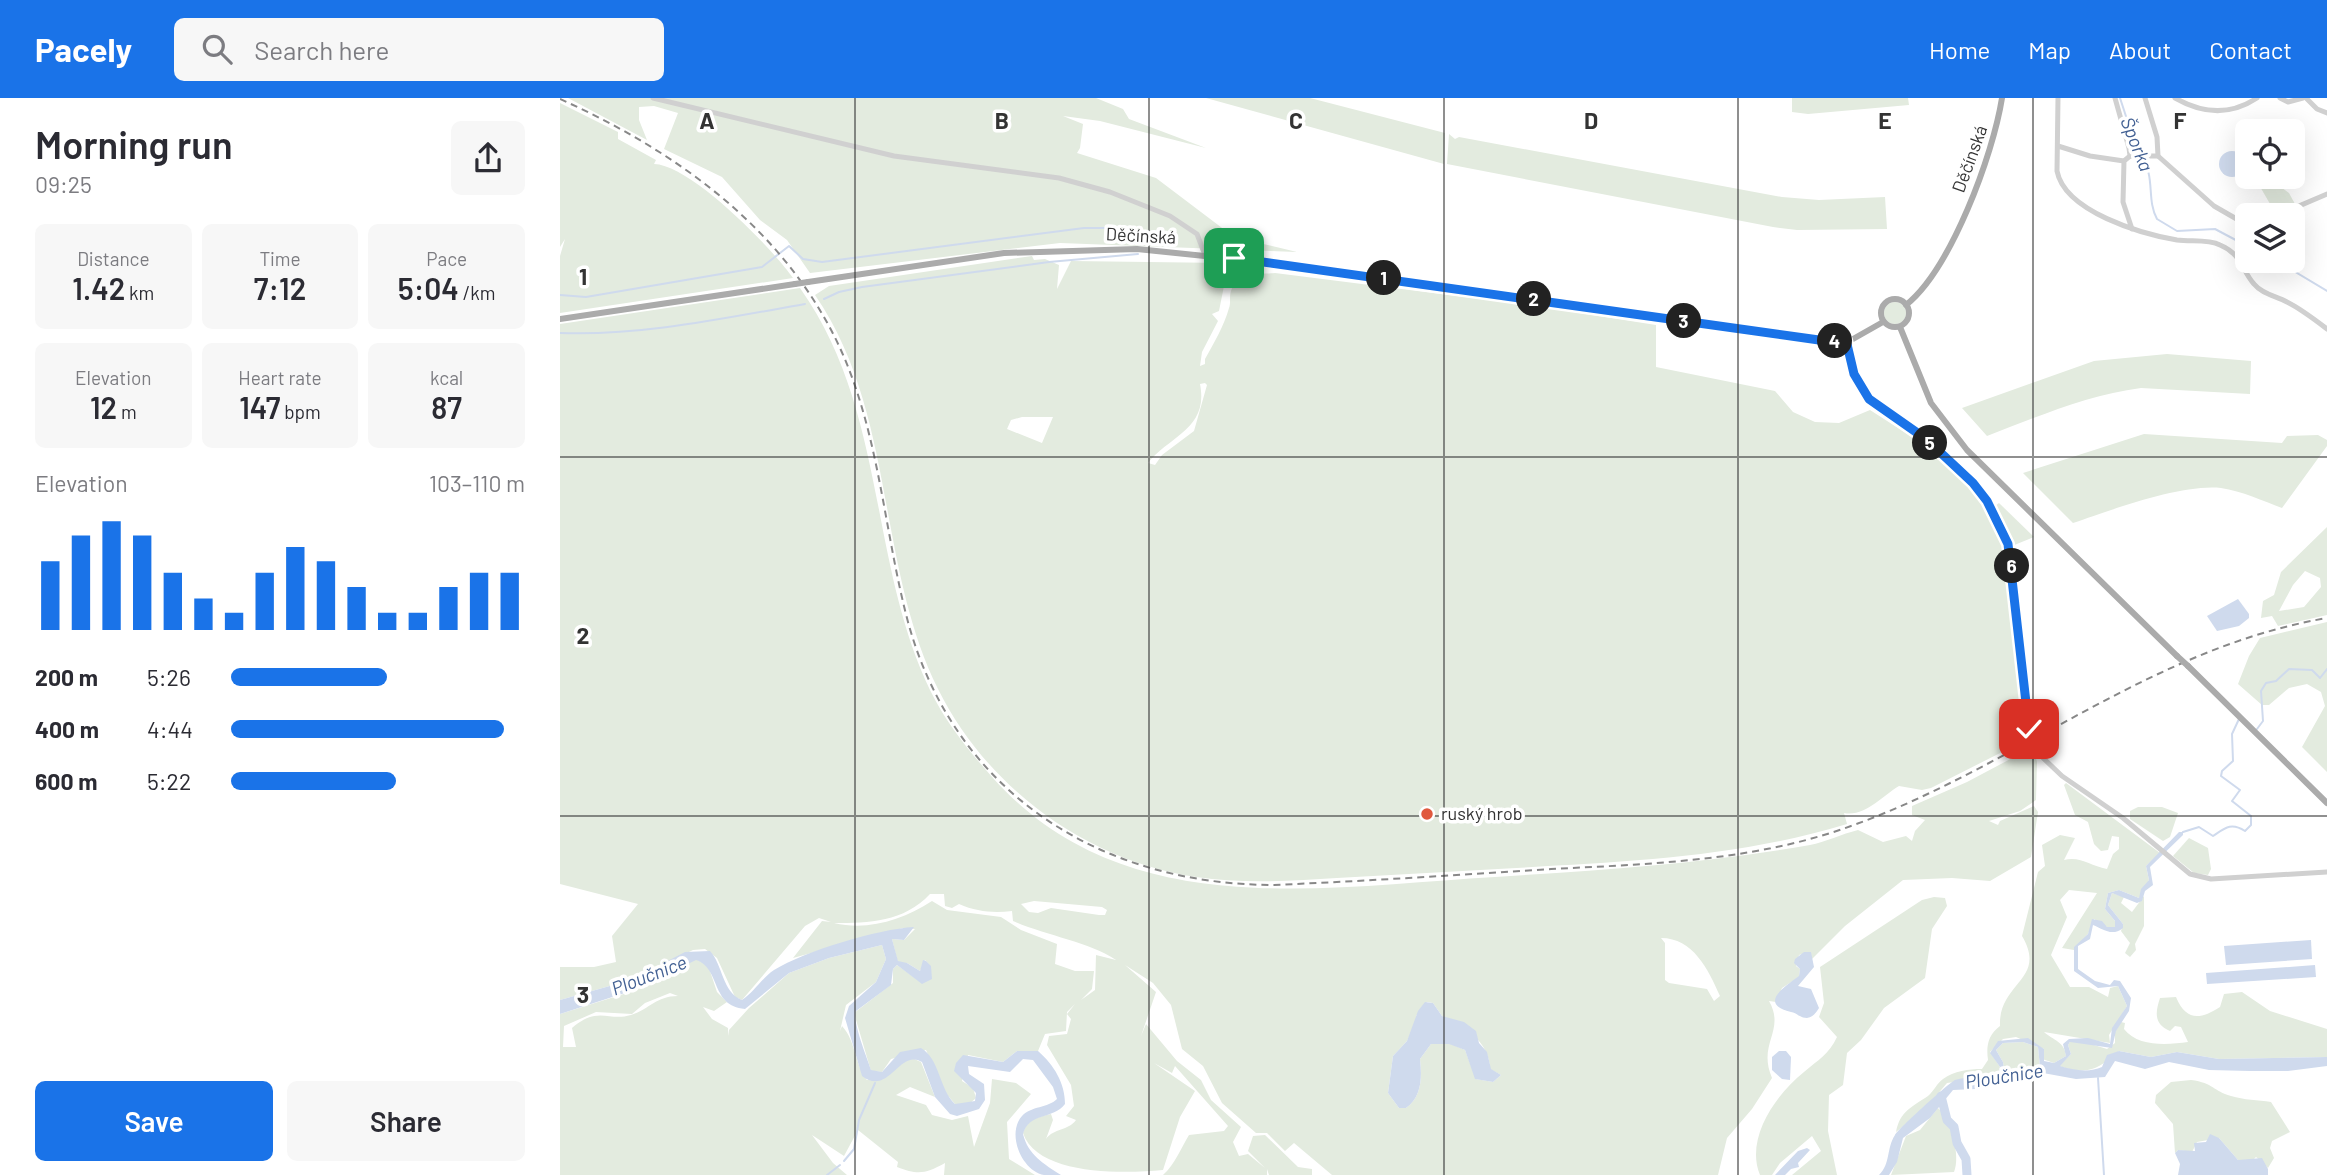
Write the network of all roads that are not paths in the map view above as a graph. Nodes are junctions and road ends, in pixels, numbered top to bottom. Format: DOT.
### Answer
graph roads {
  1 [pos="653,98"];
  2 [pos="2003,98"];
  3 [pos="2058,98"];
  4 [pos="2115,98"];
  5 [pos="2145,98"];
  6 [pos="2175,98"];
  7 [pos="2257,98"];
  8 [pos="2280,98"];
  9 [pos="2306,99"];
  10 [pos="2327,113"];
  11 [pos="2058,146"];
  12 [pos="2158,156"];
  13 [pos="2127,158"];
  14 [pos="2327,194"];
  15 [pos="2305,203"];
  16 [pos="2235,218"];
  17 [pos="2132,229"];
  18 [pos="2235,254"];
  19 [pos="1205,255"];
  20 [pos="2249,273"];
  21 [pos="1906,304"];
  22 [pos="560,319"];
  23 [pos="1883,322"];
  24 [pos="1900,327"];
  25 [pos="2327,329"];
  26 [pos="1846,340"];
  27 [pos="2327,803"];
  28 [pos="2327,872"];
  1 -- 19 [label="street"];
  2 -- 21 [label="main road, Děčínská"];
  3 -- 11 [label="street"];
  4 -- 13 [label="street"];
  5 -- 12 [label="street"];
  6 -- 7 [label="street"];
  8 -- 9 [label="street"];
  9 -- 10 [label="street"];
  11 -- 13 [label="street"];
  11 -- 17 [label="street"];
  12 -- 13 [label="street"];
  12 -- 16 [label="street"];
  13 -- 17 [label="street"];
  14 -- 15 [label="street"];
  17 -- 18 [label="street"];
  19 -- 22 [label="main road, Děčínská, bridge"];
  19 -- 26 [label="main road, Děčínská"];
  20 -- 25 [label="street"];
  21 -- 23 [label="main road"];
  21 -- 24 [label="main road"];
  23 -- 24 [label="main road"];
  23 -- 26 [label="main road, Děčínská"];
  24 -- 27 [label="main road, bridge"];
  26 -- 28 [label="street"];
}
